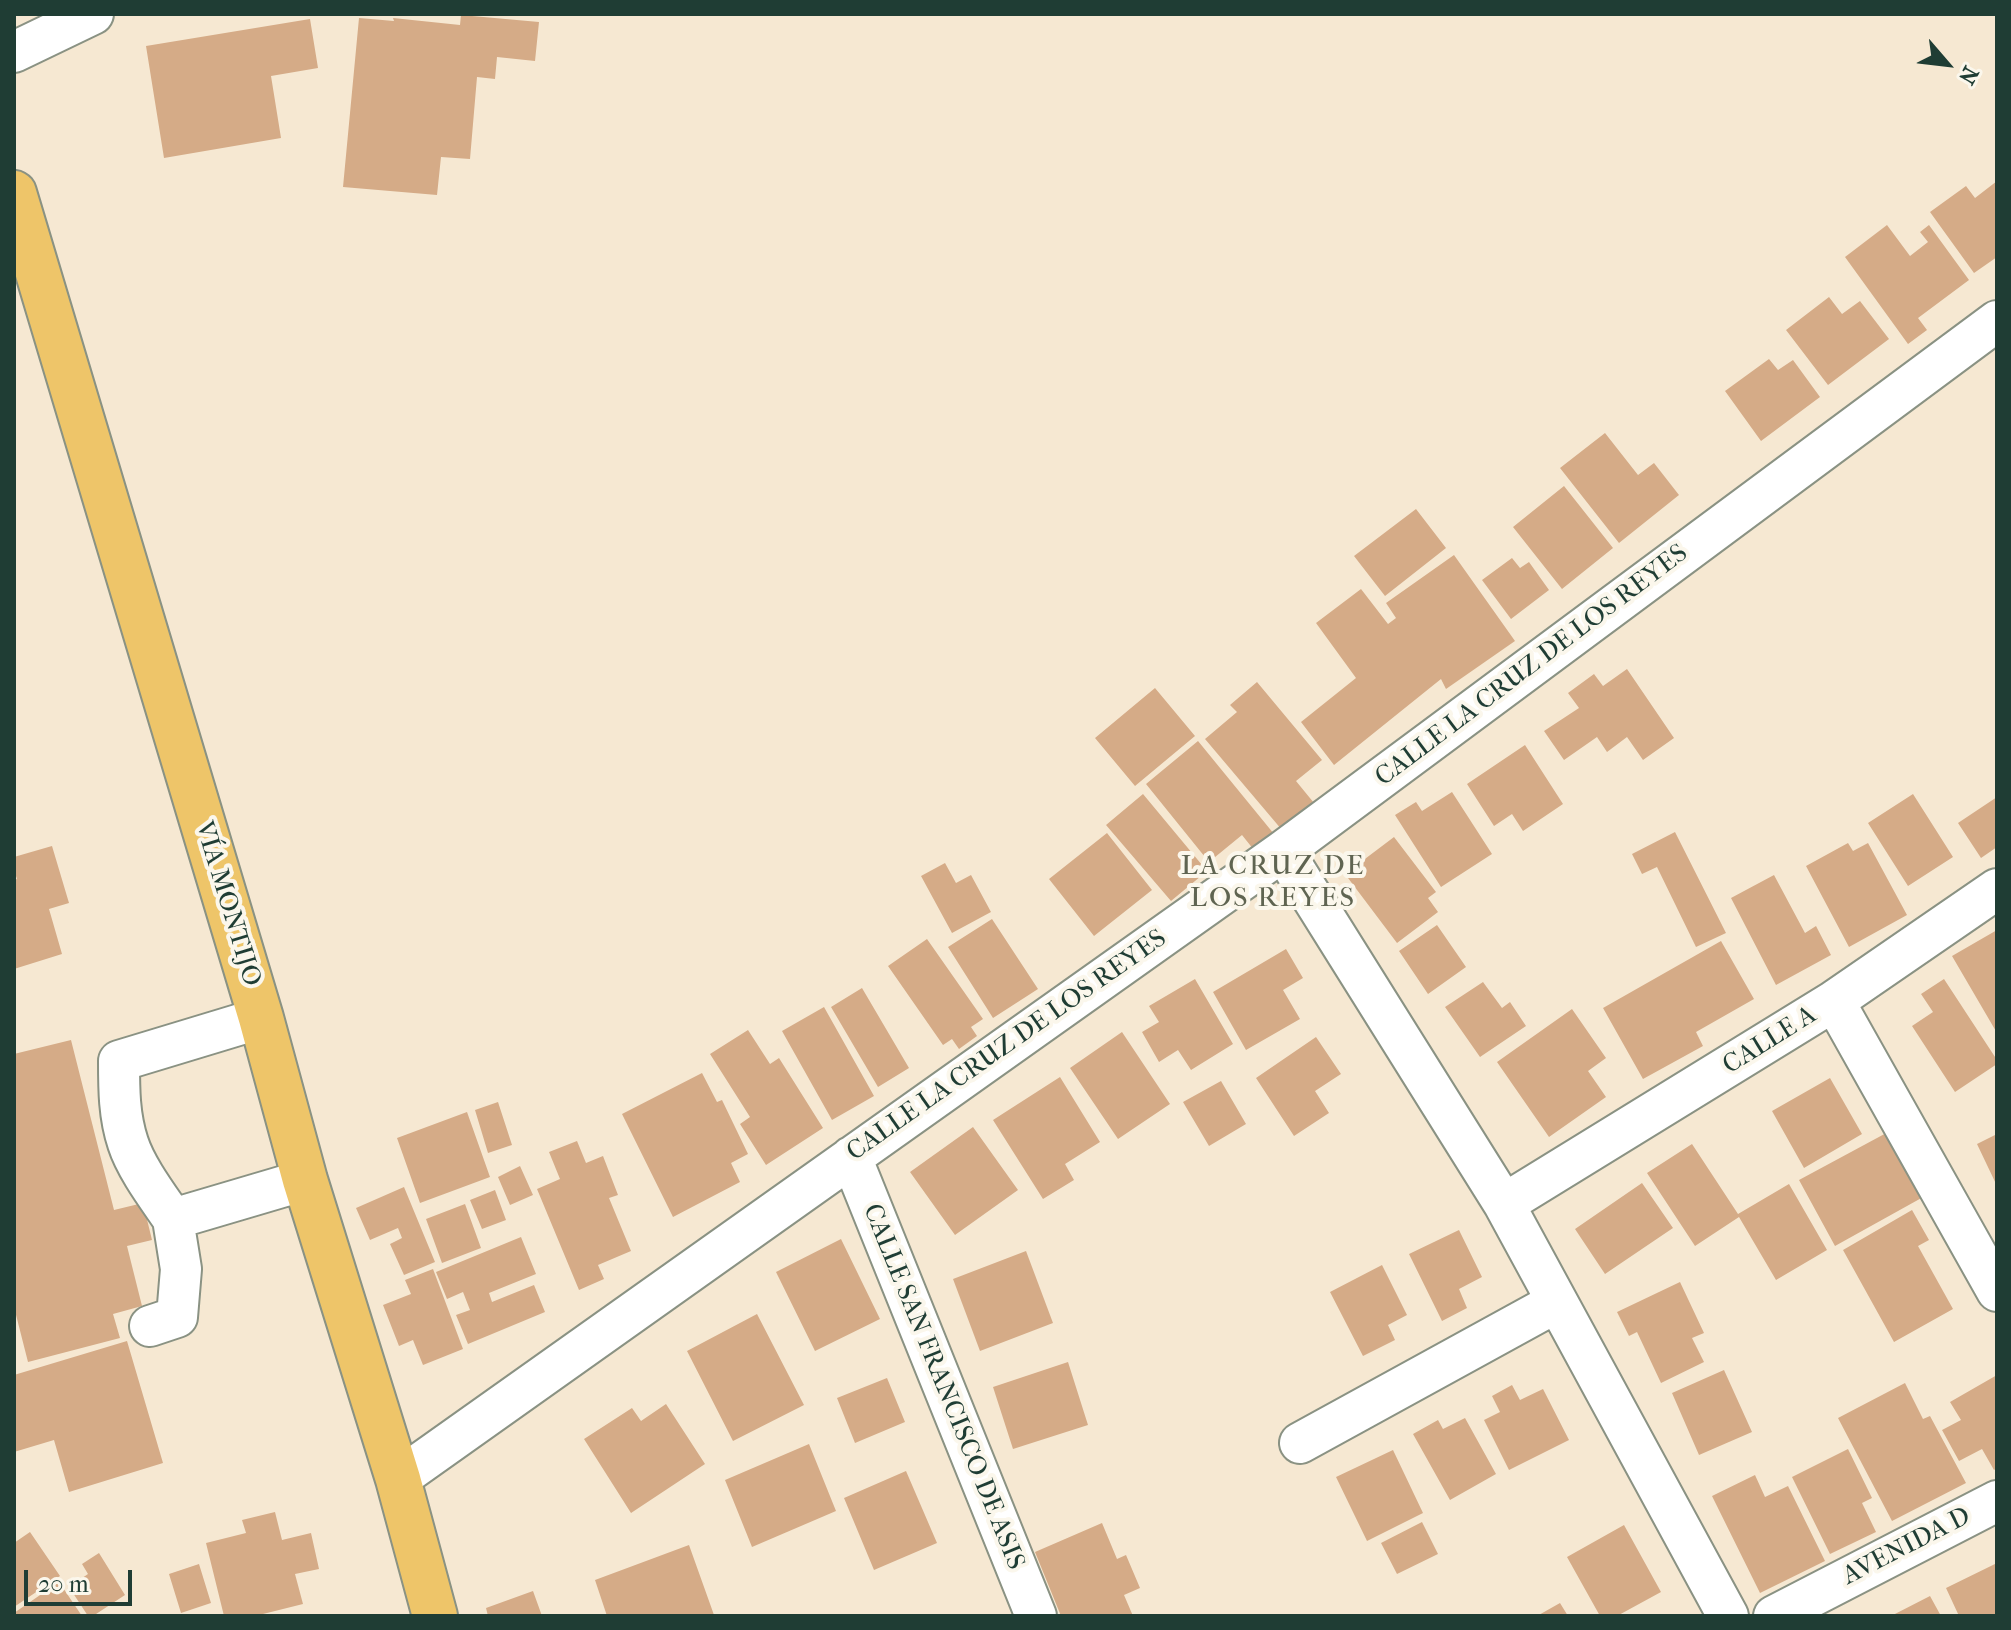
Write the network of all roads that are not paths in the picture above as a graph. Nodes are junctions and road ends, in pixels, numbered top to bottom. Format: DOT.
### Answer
graph roads {
  1 [pos="93,14"];
  2 [pos="14,52"];
  3 [pos="14,193"];
  4 [pos="1997,321"];
  5 [pos="1283,851"];
  6 [pos="1997,889"];
  7 [pos="1834,1001"];
  8 [pos="261,1018"];
  9 [pos="851,1157"];
  10 [pos="305,1180"];
  11 [pos="1504,1204"];
  12 [pos="173,1219"];
  13 [pos="1997,1291"];
  14 [pos="1557,1302"];
  15 [pos="150,1326"];
  16 [pos="1300,1443"];
  17 [pos="398,1479"];
  18 [pos="1997,1501"];
  19 [pos="435,1616"];
  20 [pos="1036,1616"];
  21 [pos="1728,1616"];
  22 [pos="1774,1616"];
  1 -- 2 [label="street"];
  3 -- 8 [label="main road, VÍA MONTIJO"];
  4 -- 5 [label="street, CALLE LA CRUZ DE LOS REYES"];
  5 -- 9 [label="street, CALLE LA CRUZ DE LOS REYES"];
  5 -- 11 [label="street"];
  6 -- 7 [label="street"];
  7 -- 11 [label="street, CALLE A"];
  7 -- 13 [label="street, CALLE A"];
  8 -- 10 [label="main road, VÍA MONTIJO"];
  8 -- 12 [label="street"];
  9 -- 17 [label="street, CALLE LA CRUZ DE LOS REYES"];
  9 -- 20 [label="street, CALLE SAN FRANCISCO DE ASIS"];
  10 -- 12 [label="street"];
  10 -- 17 [label="main road, VÍA MONTIJO"];
  11 -- 14 [label="street"];
  12 -- 15 [label="street"];
  14 -- 16 [label="street"];
  14 -- 21 [label="street"];
  17 -- 19 [label="main road, VÍA MONTIJO"];
  18 -- 22 [label="street, AVENIDA D"];
}
